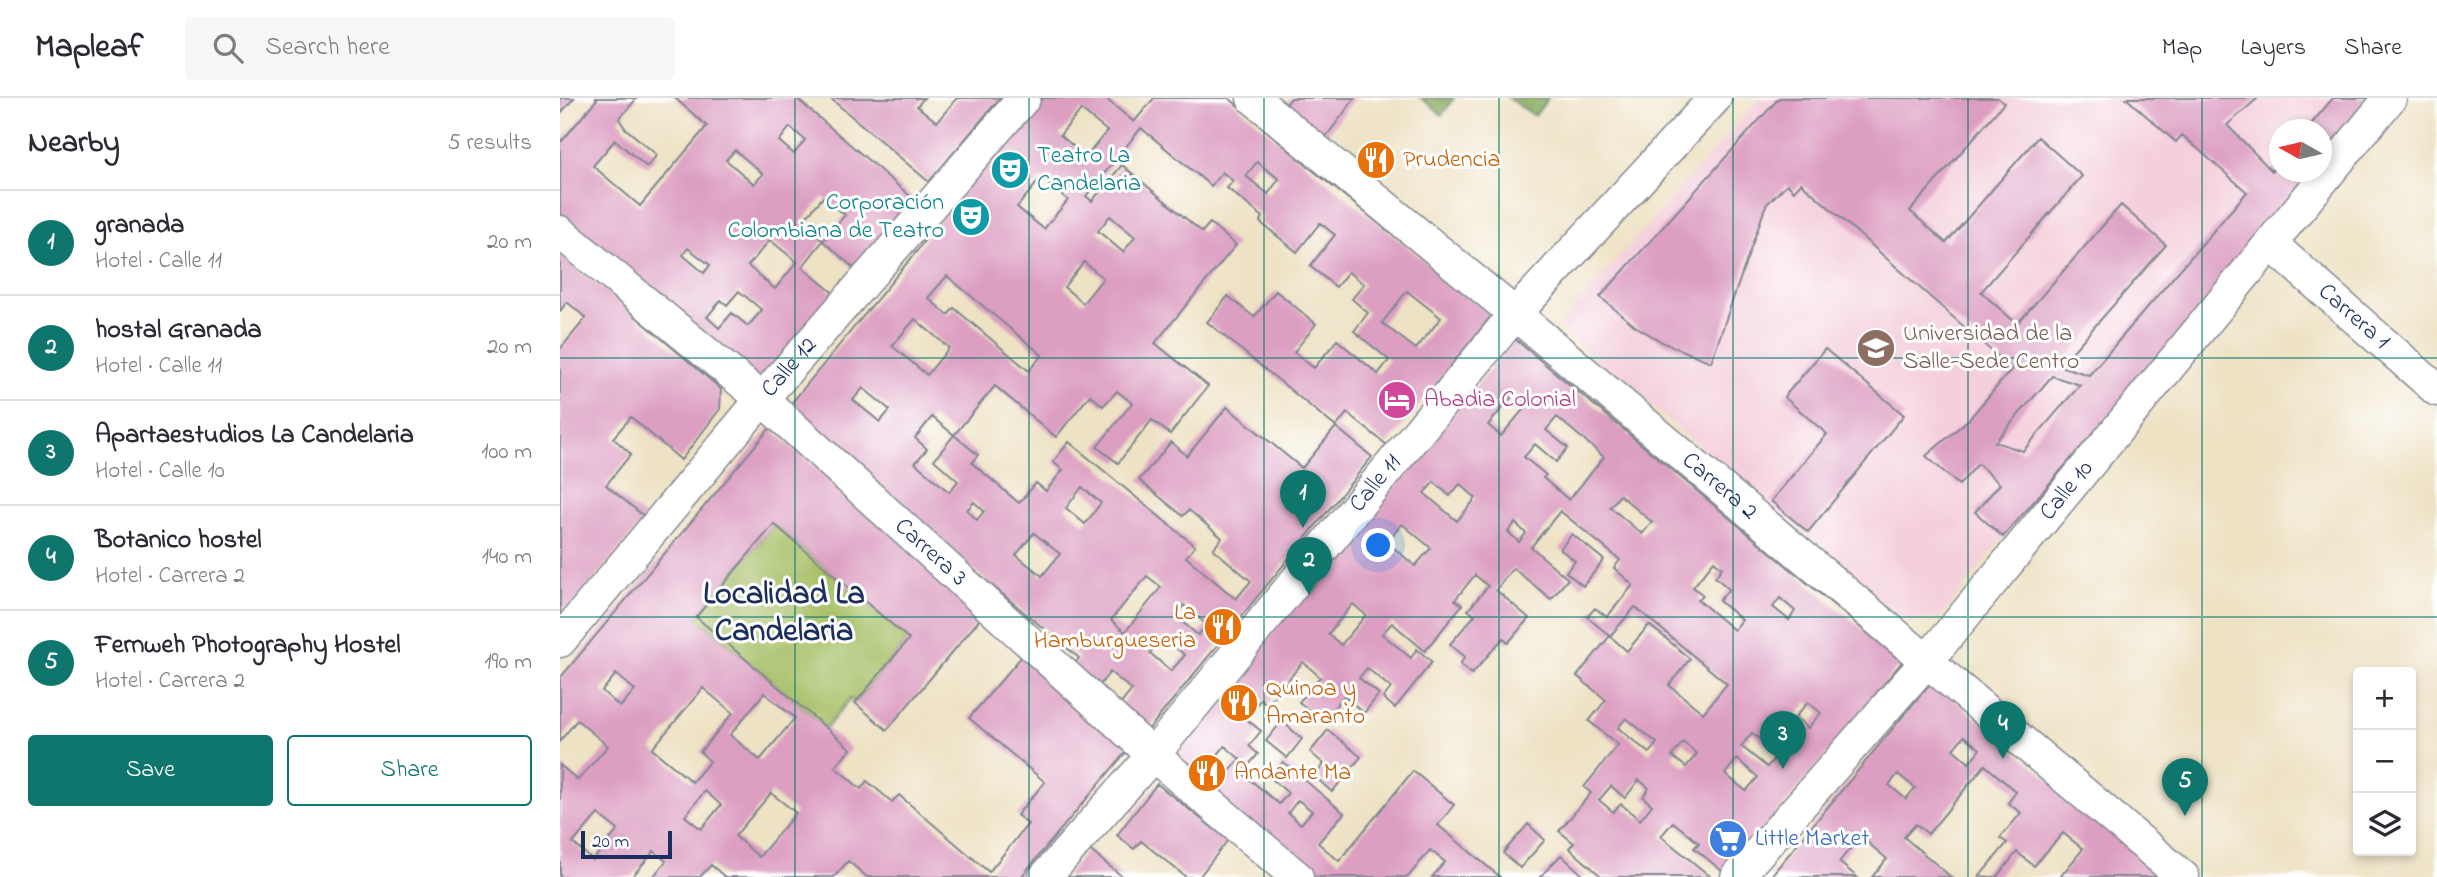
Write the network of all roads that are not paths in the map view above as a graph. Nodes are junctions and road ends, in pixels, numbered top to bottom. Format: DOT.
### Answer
graph roads {
  1 [pos="1024,98"];
  2 [pos="1253,98"];
  3 [pos="1715,98"];
  4 [pos="2390,98"];
  5 [pos="560,232"];
  6 [pos="2271,244"];
  7 [pos="1515,314"];
  8 [pos="2437,390"];
  9 [pos="762,400"];
  10 [pos="560,641"];
  11 [pos="1926,662"];
  12 [pos="1153,755"];
  13 [pos="1045,877"];
  14 [pos="1297,877"];
  15 [pos="1737,877"];
  16 [pos="2183,877"];
  1 -- 9 [label="street, Calle 12"];
  2 -- 7 [label="street, Carrera 2"];
  3 -- 7 [label="street, Calle 11"];
  4 -- 6 [label="street, Calle 10"];
  5 -- 9 [label="street, Carrera 3"];
  6 -- 8 [label="street, Carrera 1"];
  6 -- 11 [label="street, Calle 10"];
  7 -- 11 [label="street, Carrera 2"];
  7 -- 12 [label="street, Calle 11"];
  9 -- 10 [label="street, Calle 12"];
  9 -- 12 [label="street, Carrera 3"];
  11 -- 15 [label="street, Calle 10"];
  11 -- 16 [label="street, Carrera 2"];
  12 -- 13 [label="street, Calle 11"];
  12 -- 14 [label="street, Carrera 3"];
}
